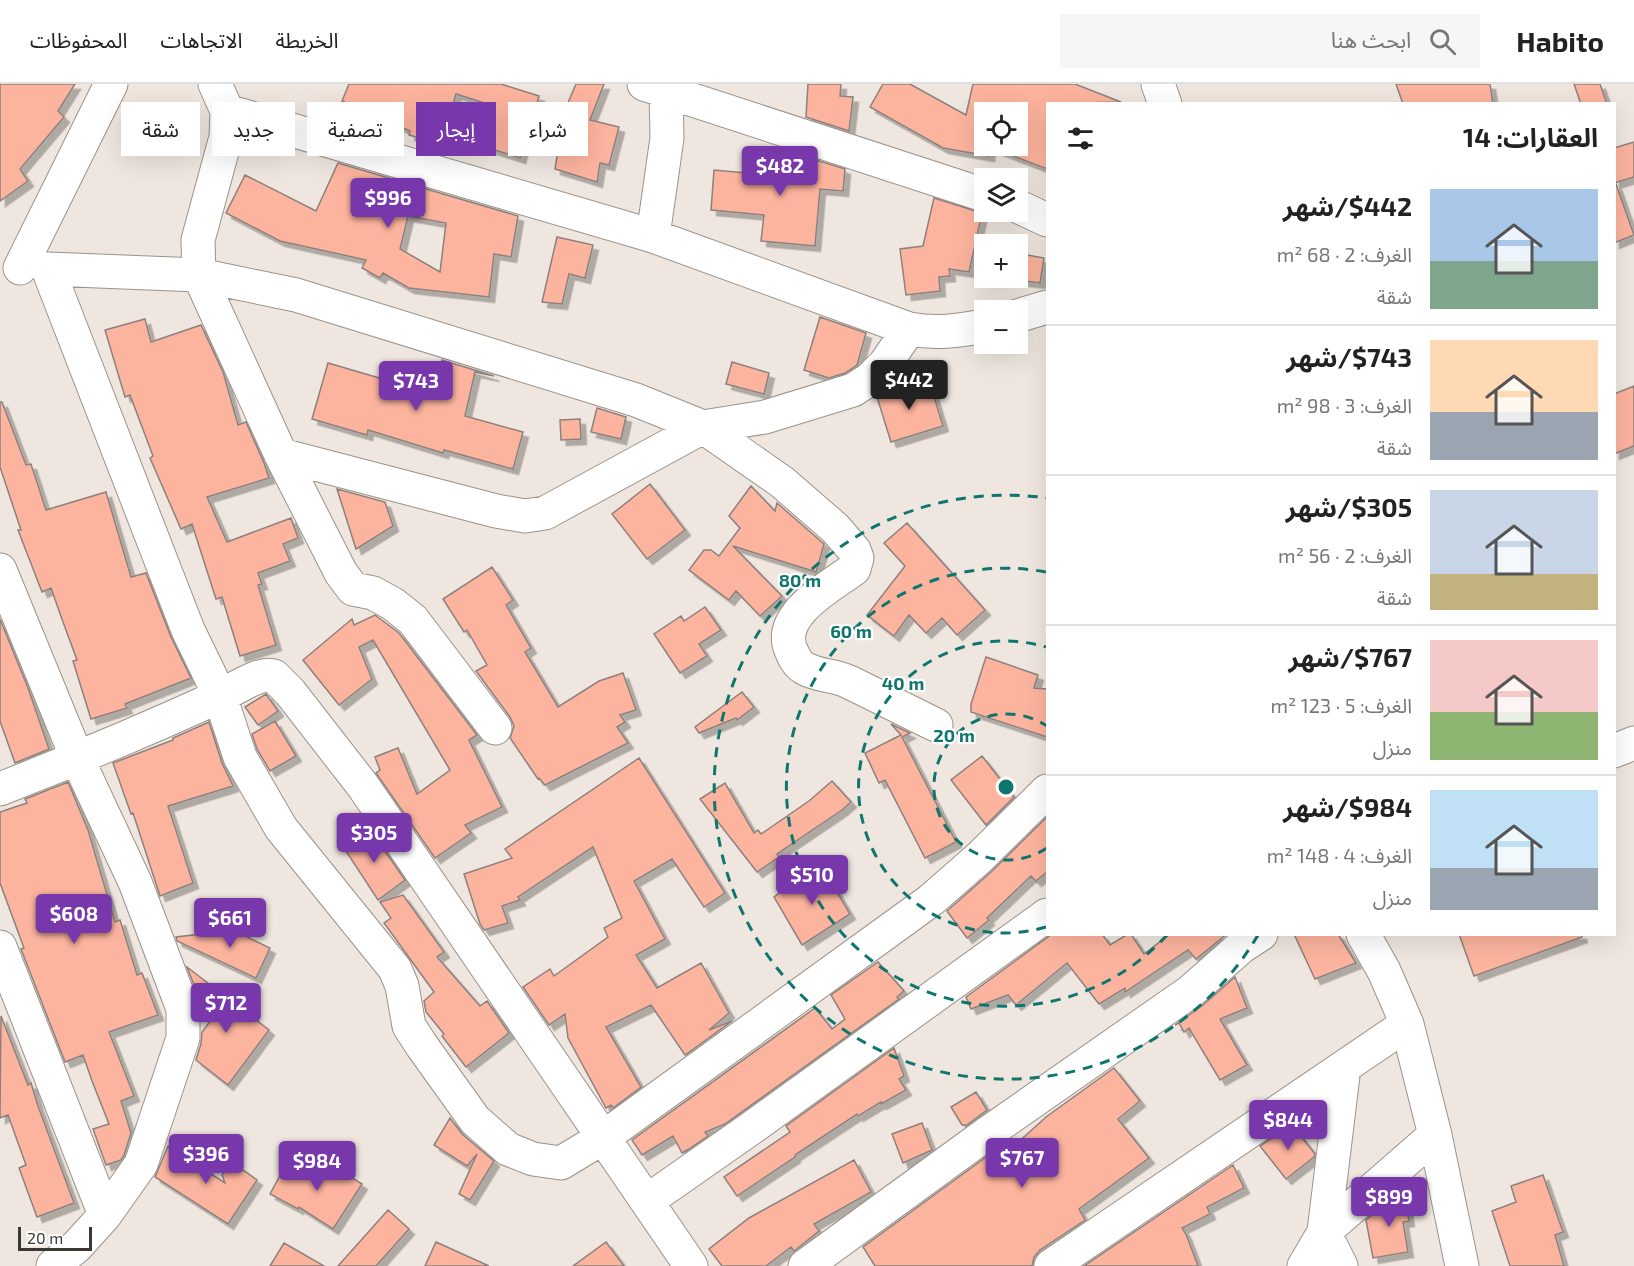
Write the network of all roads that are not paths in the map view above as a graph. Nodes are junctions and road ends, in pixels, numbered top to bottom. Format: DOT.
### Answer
graph roads {
  1 [pos="111,84"];
  2 [pos="1158,84"];
  3 [pos="655,87"];
  4 [pos="221,98"];
  5 [pos="1164,102"];
  6 [pos="974,192"];
  7 [pos="1028,211"];
  8 [pos="1046,220"];
  9 [pos="653,236"];
  10 [pos="23,268"];
  11 [pos="199,275"];
  12 [pos="1046,307"];
  13 [pos="1028,313"];
  14 [pos="974,328"];
  15 [pos="909,329"];
  16 [pos="703,427"];
  17 [pos="281,454"];
  18 [pos="0,570"];
  19 [pos="220,696"];
  20 [pos="936,726"];
  21 [pos="495,728"];
  22 [pos="1634,743"];
  23 [pos="1616,750"];
  24 [pos="77,758"];
  25 [pos="0,789"];
  26 [pos="1046,792"];
  27 [pos="1046,916"];
  28 [pos="1258,936"];
  29 [pos="1364,936"];
  30 [pos="0,947"];
  31 [pos="1407,1024"];
  32 [pos="1344,1067"];
  33 [pos="1435,1136"];
  34 [pos="604,1137"];
  35 [pos="647,1201"];
  36 [pos="105,1215"];
  37 [pos="1324,1232"];
  38 [pos="53,1266"];
  39 [pos="691,1266"];
  40 [pos="805,1266"];
  41 [pos="1051,1266"];
  42 [pos="1305,1266"];
  43 [pos="1341,1266"];
  44 [pos="1462,1266"];
  1 -- 10 [label="street"];
  2 -- 5 [label="street"];
  3 -- 6 [label="street"];
  3 -- 9 [label="street"];
  4 -- 9 [label="street"];
  4 -- 11 [label="street"];
  7 -- 8 [label="street"];
  9 -- 15 [label="street"];
  10 -- 11 [label="street"];
  10 -- 19 [label="street"];
  11 -- 16 [label="street"];
  11 -- 17 [label="street"];
  12 -- 13 [label="street"];
  14 -- 15 [label="street"];
  15 -- 16 [label="street"];
  16 -- 17 [label="street"];
  16 -- 20 [label="street"];
  17 -- 21 [label="street"];
  18 -- 24 [label="street"];
  19 -- 24 [label="street"];
  19 -- 34 [label="street"];
  19 -- 34 [label="street"];
  22 -- 23 [label="street"];
  24 -- 25 [label="street"];
  24 -- 36 [label="street"];
  26 -- 34 [label="street"];
  27 -- 35 [label="street"];
  28 -- 40 [label="street"];
  29 -- 31 [label="street"];
  30 -- 36 [label="street"];
  31 -- 32 [label="street"];
  31 -- 33 [label="street"];
  32 -- 37 [label="street"];
  32 -- 41 [label="street"];
  33 -- 37 [label="street"];
  33 -- 44 [label="street"];
  34 -- 35 [label="street"];
  35 -- 39 [label="street"];
  36 -- 38 [label="street"];
  37 -- 42 [label="street"];
  37 -- 43 [label="street"];
}
